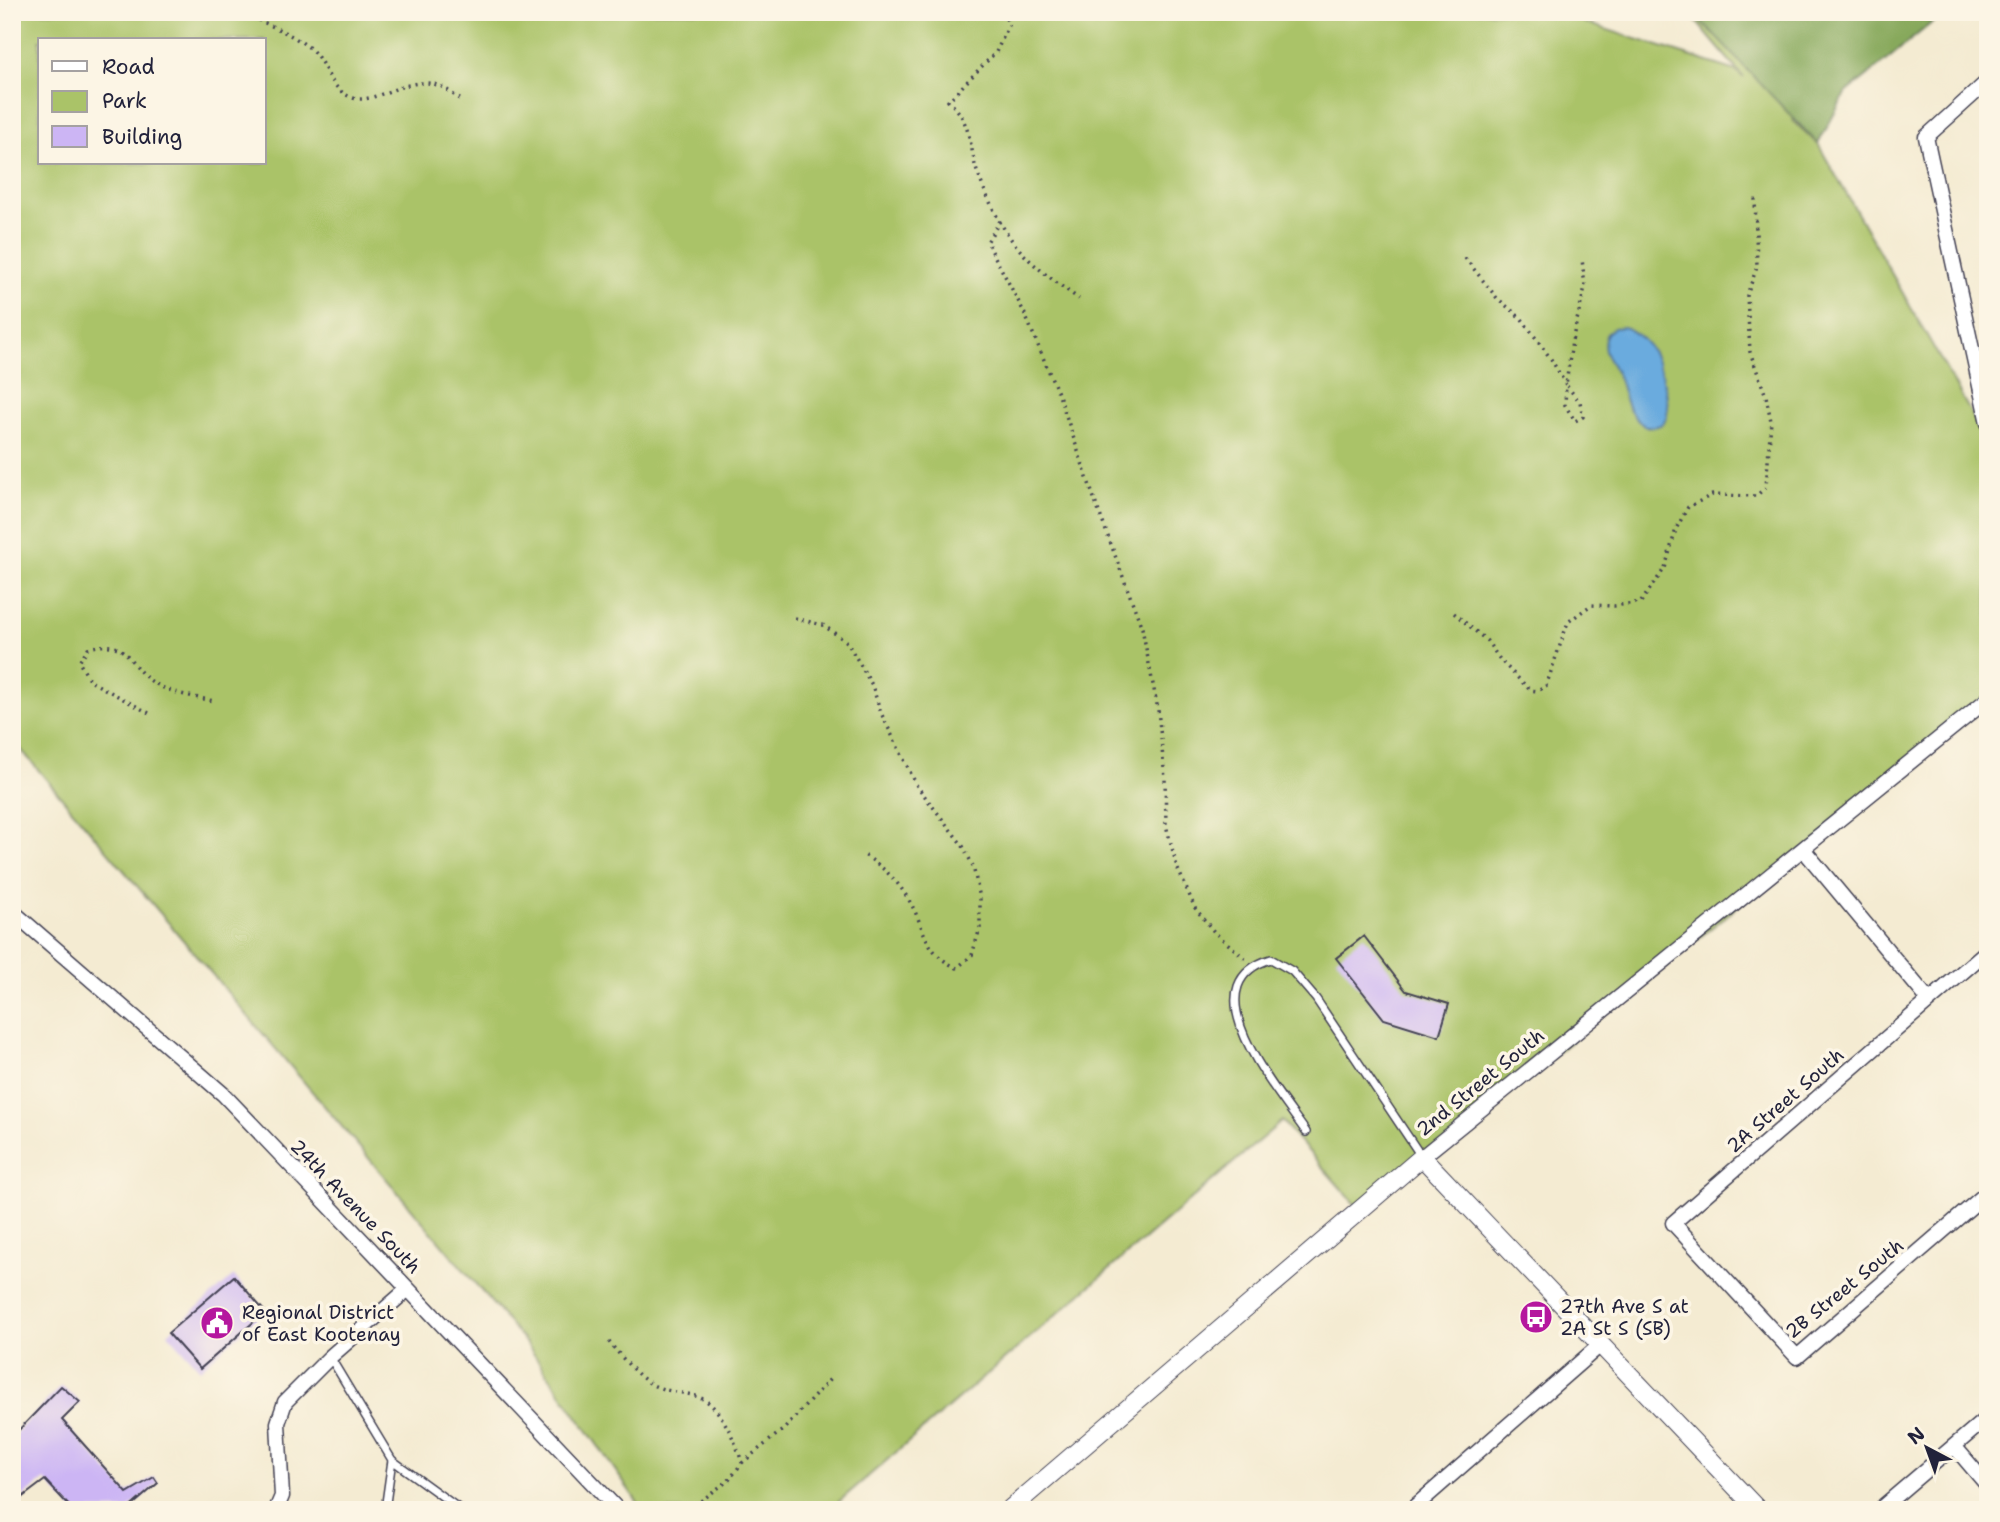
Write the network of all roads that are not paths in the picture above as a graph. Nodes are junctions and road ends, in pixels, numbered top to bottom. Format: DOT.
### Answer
graph roads {
  1 [pos="1988,82"];
  2 [pos="1988,422"];
  3 [pos="1988,699"];
  4 [pos="1803,849"];
  5 [pos="12,911"];
  6 [pos="1988,950"];
  7 [pos="1928,999"];
  8 [pos="1306,1132"];
  9 [pos="1422,1157"];
  10 [pos="1987,1194"];
  11 [pos="1732,1285"];
  12 [pos="408,1289"];
  13 [pos="1599,1346"];
  14 [pos="330,1357"];
  15 [pos="1988,1417"];
  16 [pos="1954,1446"];
  17 [pos="392,1460"];
  18 [pos="1988,1486"];
  19 [pos="276,1510"];
  20 [pos="385,1510"];
  21 [pos="461,1510"];
  22 [pos="618,1510"];
  23 [pos="1009,1510"];
  24 [pos="1411,1510"];
  25 [pos="1758,1510"];
  26 [pos="1879,1510"];
  1 -- 2 [label="street"];
  3 -- 4 [label="street, 2nd Street South"];
  4 -- 7 [label="street"];
  4 -- 9 [label="street, 2nd Street South"];
  5 -- 12 [label="street, 24th Avenue South"];
  6 -- 7 [label="street, 2A Street South"];
  7 -- 11 [label="street, 2A Street South"];
  8 -- 9 [label="lane"];
  9 -- 13 [label="street"];
  9 -- 23 [label="street, 2nd Street South"];
  10 -- 11 [label="street, 2B Street South"];
  12 -- 14 [label="street"];
  12 -- 22 [label="street, 24th Avenue South"];
  13 -- 24 [label="street"];
  13 -- 25 [label="street"];
  14 -- 17 [label="lane"];
  14 -- 19 [label="street"];
  15 -- 16 [label="street"];
  16 -- 18 [label="street"];
  16 -- 26 [label="street"];
  17 -- 20 [label="lane"];
  17 -- 21 [label="lane"];
}
